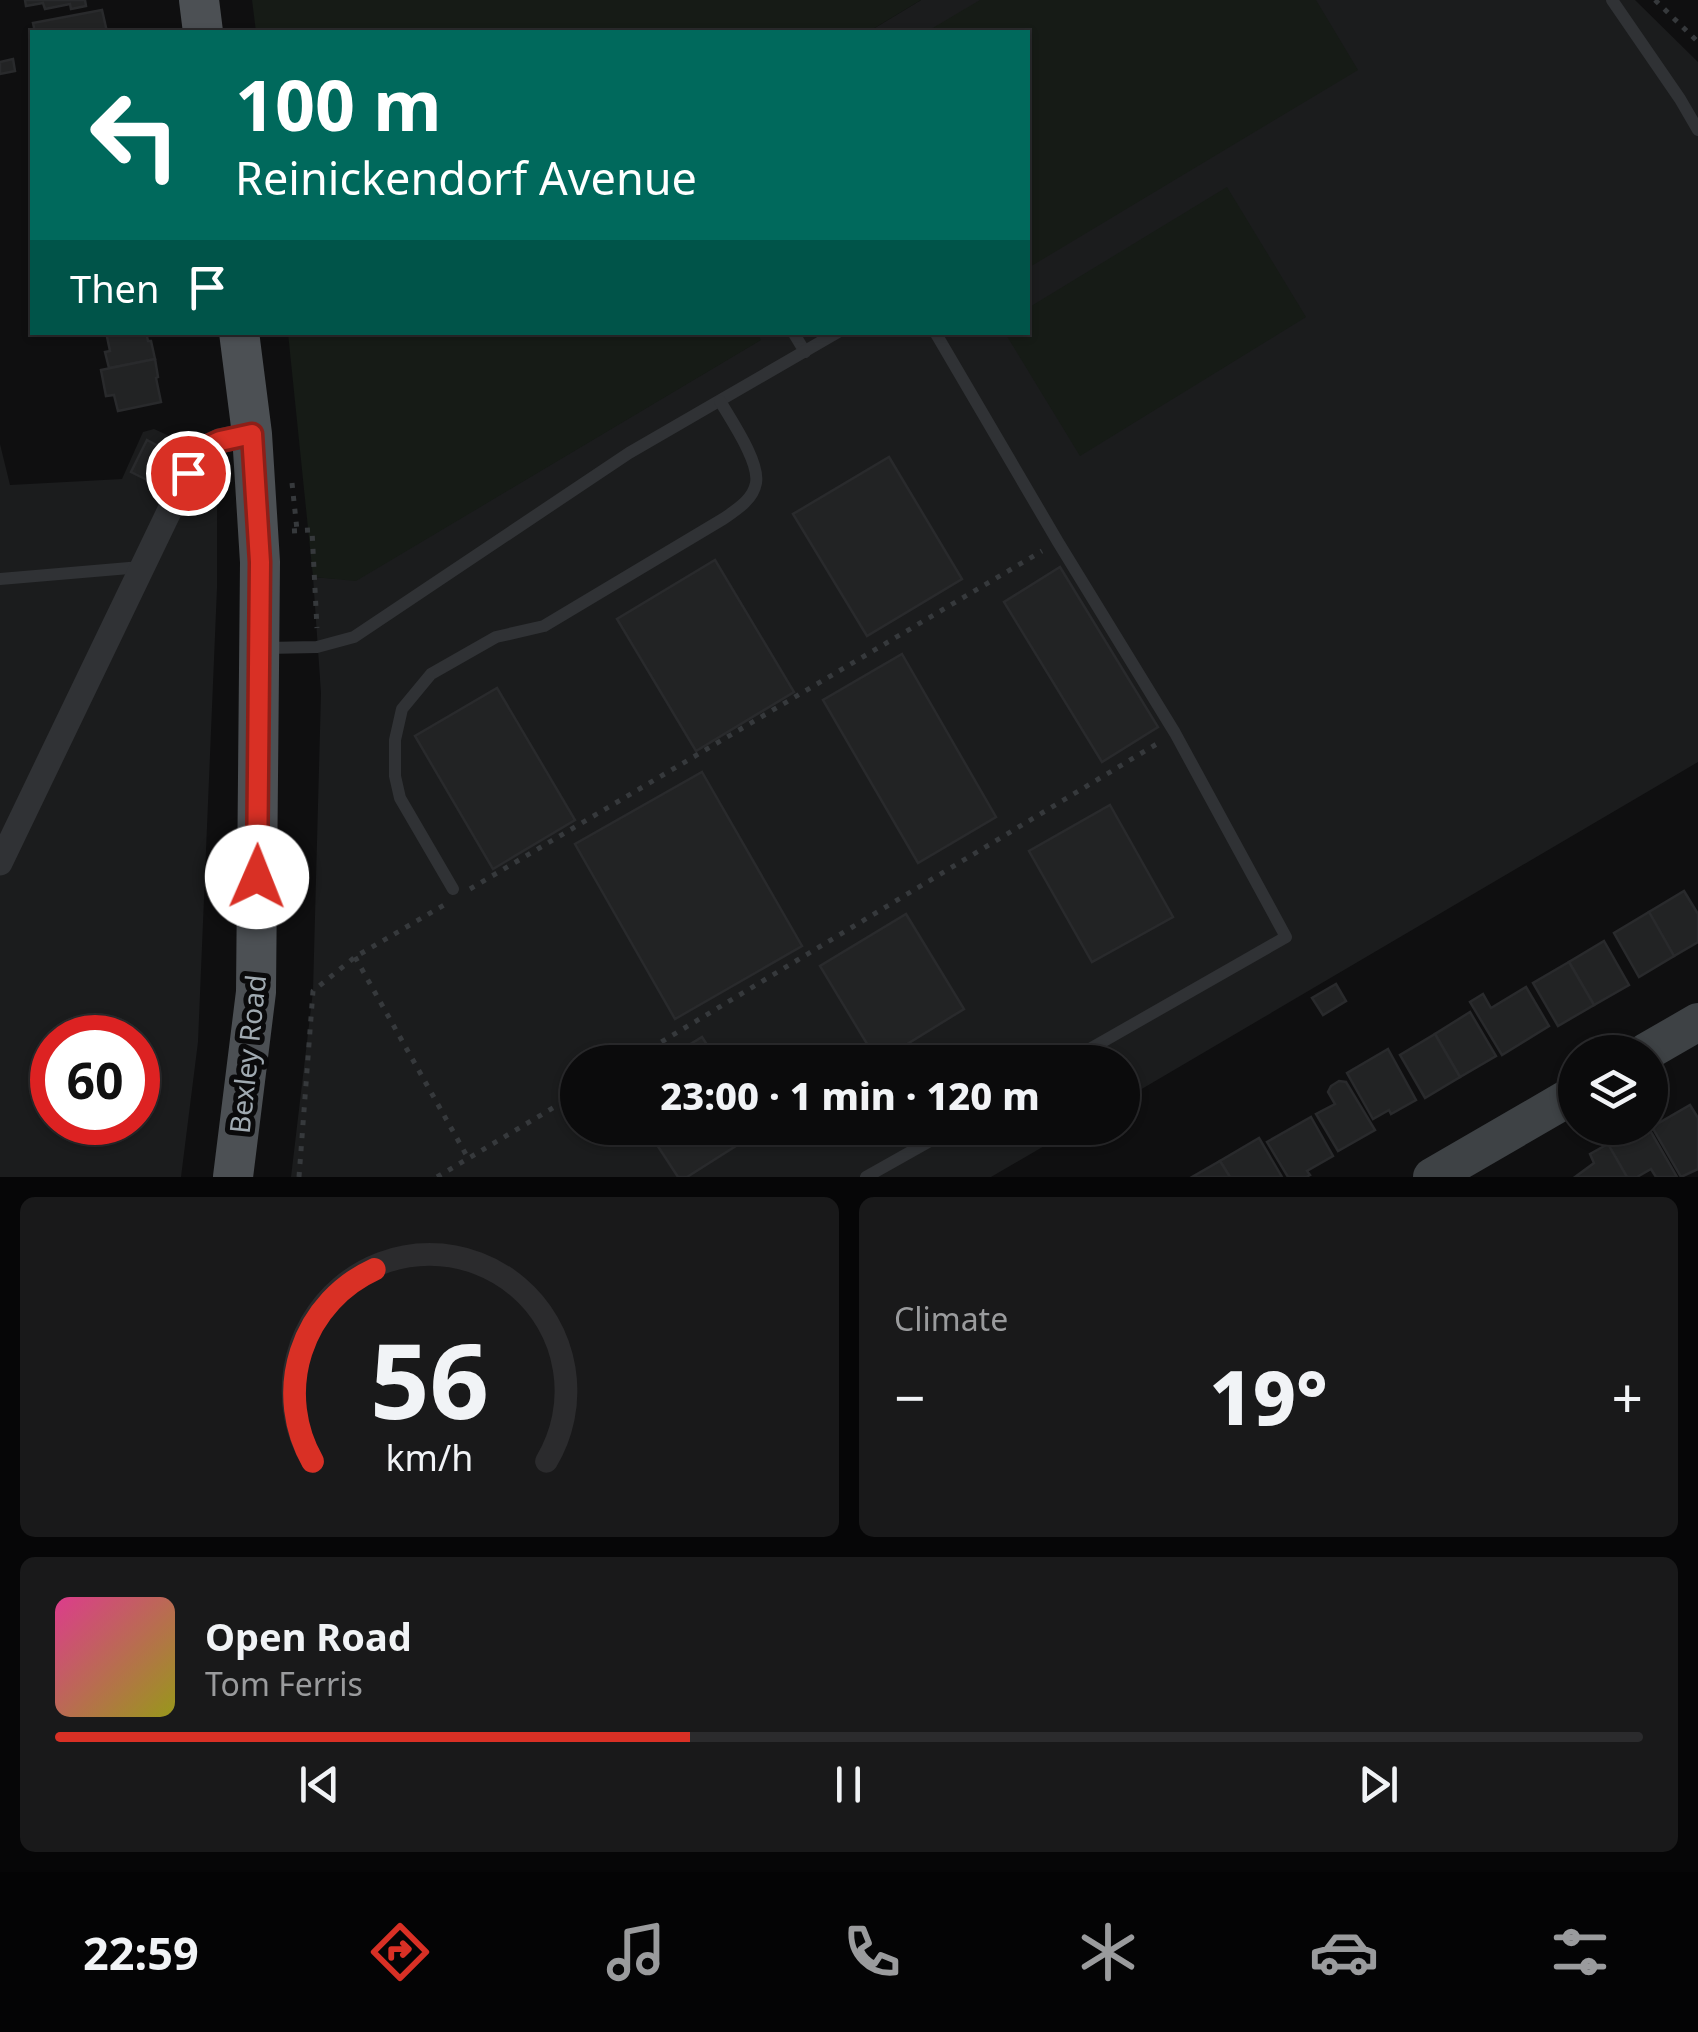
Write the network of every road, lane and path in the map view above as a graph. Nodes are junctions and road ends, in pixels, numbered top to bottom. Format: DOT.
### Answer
graph roads {
  1 [pos="199,0"];
  2 [pos="1612,0"];
  3 [pos="1655,0"];
  4 [pos="203,30"];
  5 [pos="1698,42"];
  6 [pos="1698,130"];
  7 [pos="240,335"];
  8 [pos="795,335"];
  9 [pos="833,335"];
  10 [pos="937,335"];
  11 [pos="804,352"];
  12 [pos="720,401"];
  13 [pos="252,434"];
  14 [pos="297,530"];
  15 [pos="1058,542"];
  16 [pos="144,566"];
  17 [pos="0,579"];
  18 [pos="327,627"];
  19 [pos="259,648"];
  20 [pos="1174,733"];
  21 [pos="0,864"];
  22 [pos="453,889"];
  23 [pos="355,957"];
  24 [pos="1698,1022"];
  25 [pos="1668,1039"];
  26 [pos="656,1045"];
  27 [pos="1097,1045"];
  28 [pos="560,1104"];
  29 [pos="1558,1104"];
  30 [pos="923,1145"];
  31 [pos="468,1158"];
  32 [pos="233,1177"];
  33 [pos="299,1177"];
  34 [pos="438,1177"];
  35 [pos="866,1177"];
  36 [pos="1432,1177"];
  1 -- 4 [label="main road"];
  2 -- 6 [label="lane"];
  3 -- 5 [label="path"];
  7 -- 13 [label="main road, Bexley Road"];
  8 -- 11 [label="lane"];
  9 -- 11 [label="lane"];
  10 -- 15 [label="lane"];
  11 -- 12 [label="lane"];
  12 -- 19 [label="lane"];
  12 -- 22 [label="lane"];
  13 -- 16 [label="street"];
  13 -- 19 [label="main road, Bexley Road"];
  14 -- 18 [label="path"];
  15 -- 20 [label="lane"];
  15 -- 23 [label="path"];
  16 -- 17 [label="lane"];
  16 -- 21 [label="street"];
  19 -- 32 [label="main road, Bexley Road"];
  20 -- 26 [label="path"];
  20 -- 27 [label="lane"];
  23 -- 31 [label="path"];
  23 -- 33 [label="path"];
  24 -- 25 [label="street"];
  28 -- 31 [label="path"];
  29 -- 36 [label="street"];
  30 -- 35 [label="lane"];
  31 -- 34 [label="path"];
}
